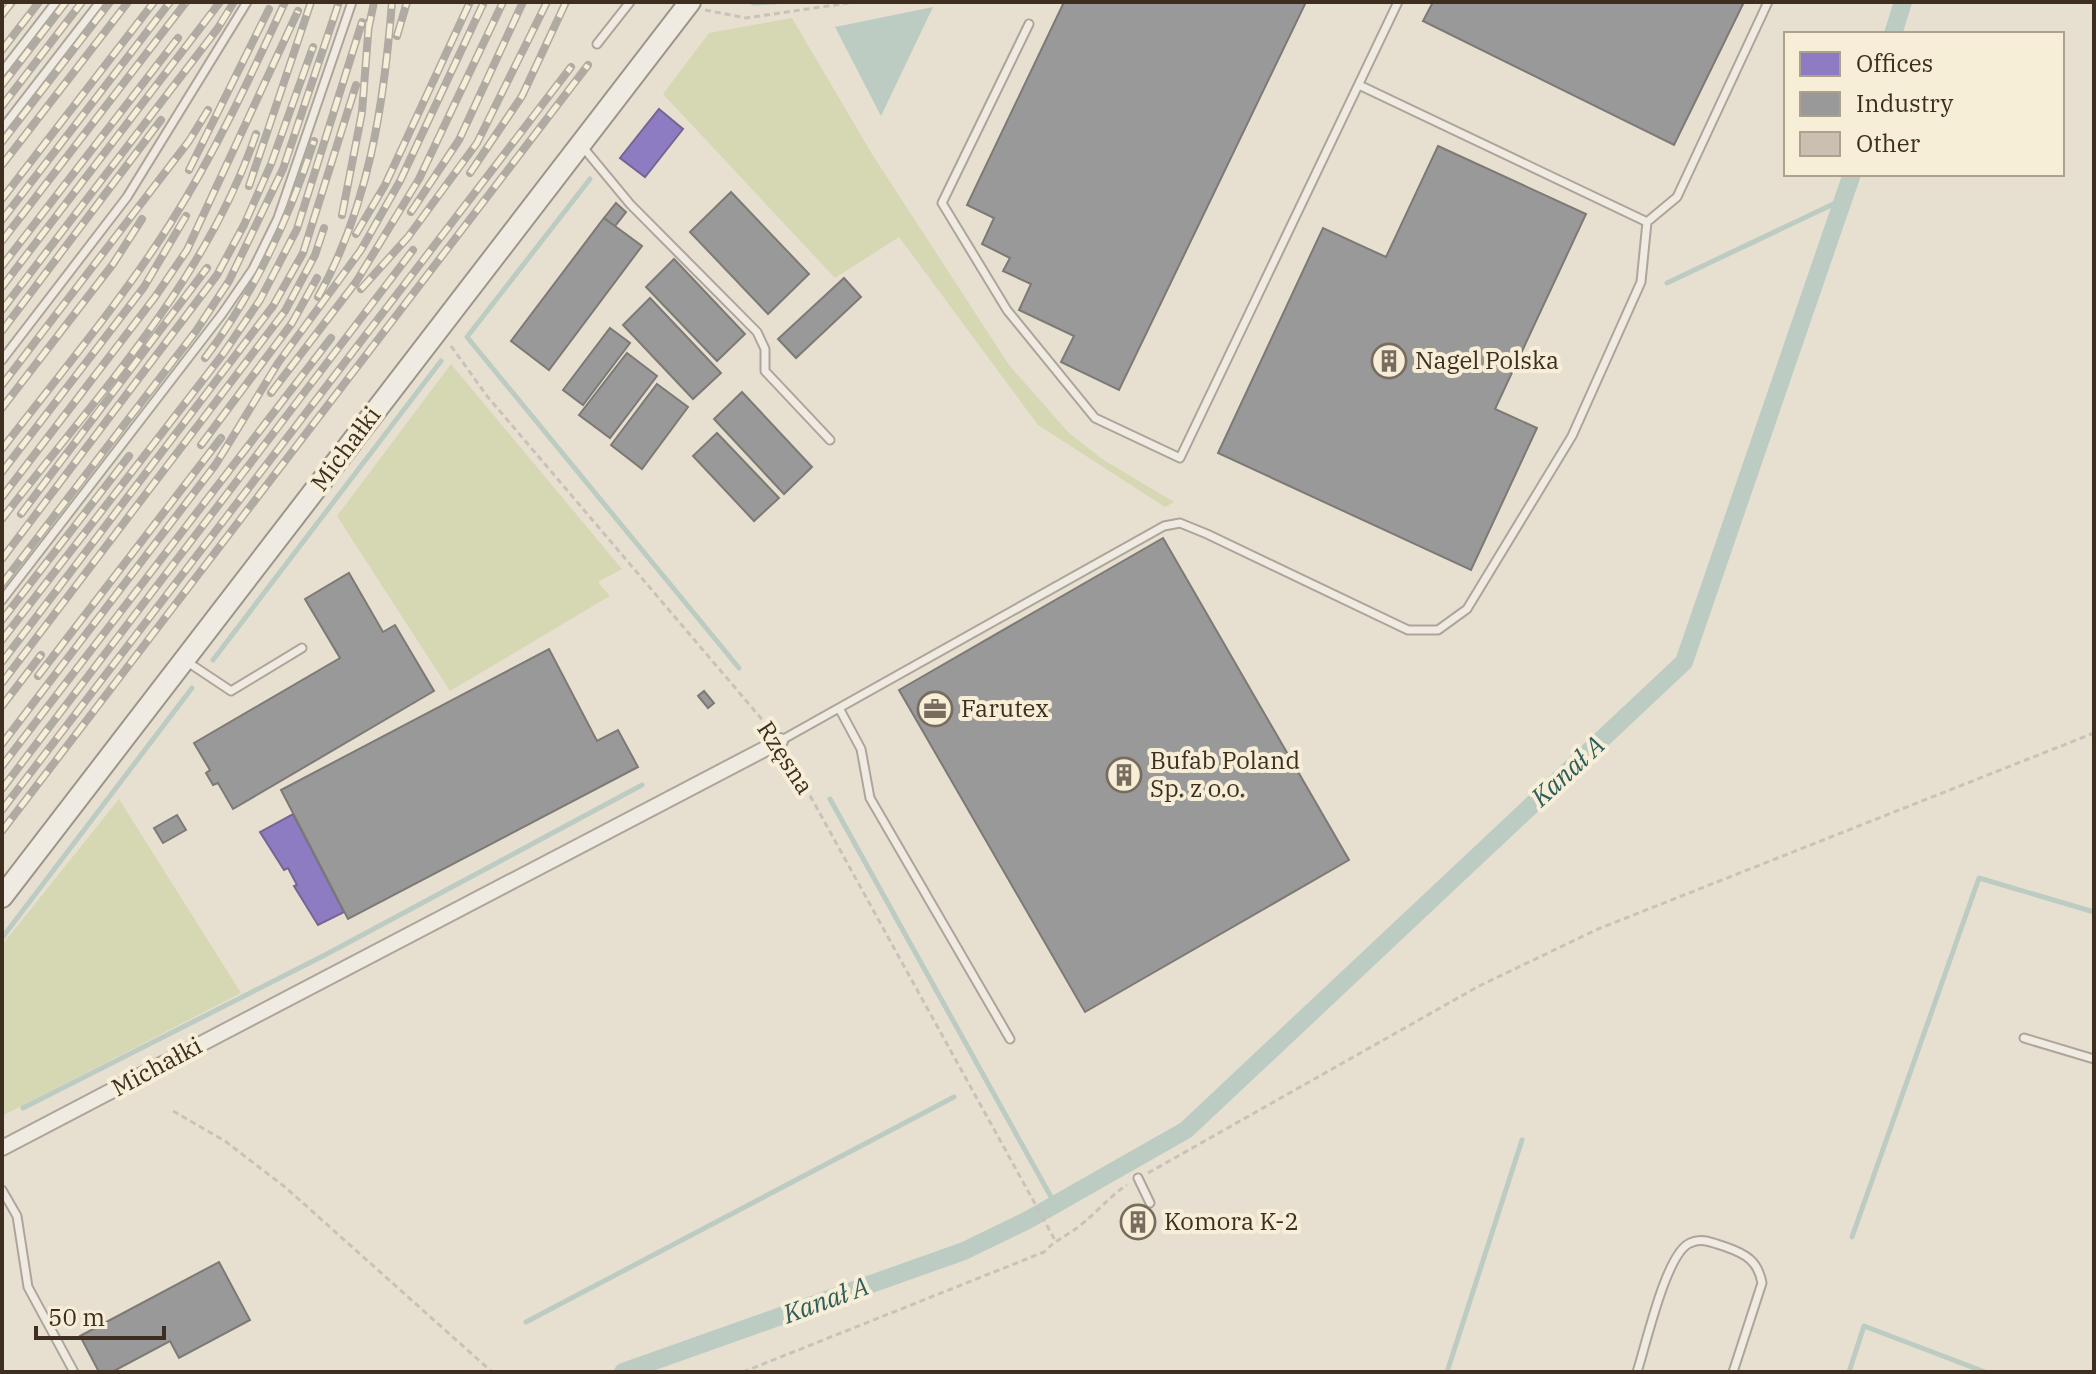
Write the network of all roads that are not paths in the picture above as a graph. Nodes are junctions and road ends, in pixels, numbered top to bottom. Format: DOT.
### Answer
graph roads {
  1 [pos="56,2"];
  2 [pos="100,2"];
  3 [pos="247,2"];
  4 [pos="352,2"];
  5 [pos="630,2"];
  6 [pos="1398,2"];
  7 [pos="1768,2"];
  8 [pos="689,3"];
  9 [pos="1029,24"];
  10 [pos="597,44"];
  11 [pos="2,72"];
  12 [pos="1359,85"];
  13 [pos="2,129"];
  14 [pos="580,145"];
  15 [pos="1647,222"];
  16 [pos="2,360"];
  17 [pos="830,440"];
  18 [pos="2,600"];
  19 [pos="302,648"];
  20 [pos="185,659"];
  21 [pos="839,708"];
  22 [pos="780,741"];
  23 [pos="2,897"];
  24 [pos="2024,1038"];
  25 [pos="1010,1039"];
  26 [pos="2094,1059"];
  27 [pos="2,1148"];
  28 [pos="1138,1178"];
  29 [pos="2,1190"];
  30 [pos="1150,1203"];
  31 [pos="74,1372"];
  32 [pos="1637,1372"];
  33 [pos="1733,1372"];
  1 -- 11 [label="lane"];
  2 -- 13 [label="lane"];
  3 -- 16 [label="lane"];
  4 -- 18 [label="lane"];
  5 -- 10 [label="lane"];
  6 -- 12 [label="lane"];
  7 -- 15 [label="lane"];
  8 -- 14 [label="street, Michałki"];
  9 -- 12 [label="lane"];
  12 -- 15 [label="lane"];
  14 -- 17 [label="lane"];
  14 -- 20 [label="street, Michałki"];
  15 -- 21 [label="lane"];
  19 -- 20 [label="lane"];
  20 -- 23 [label="street, Michałki"];
  21 -- 22 [label="lane"];
  21 -- 25 [label="lane"];
  22 -- 27 [label="street, Michałki"];
  24 -- 26 [label="lane"];
  28 -- 30 [label="lane"];
  29 -- 31 [label="lane"];
  32 -- 33 [label="lane"];
}
